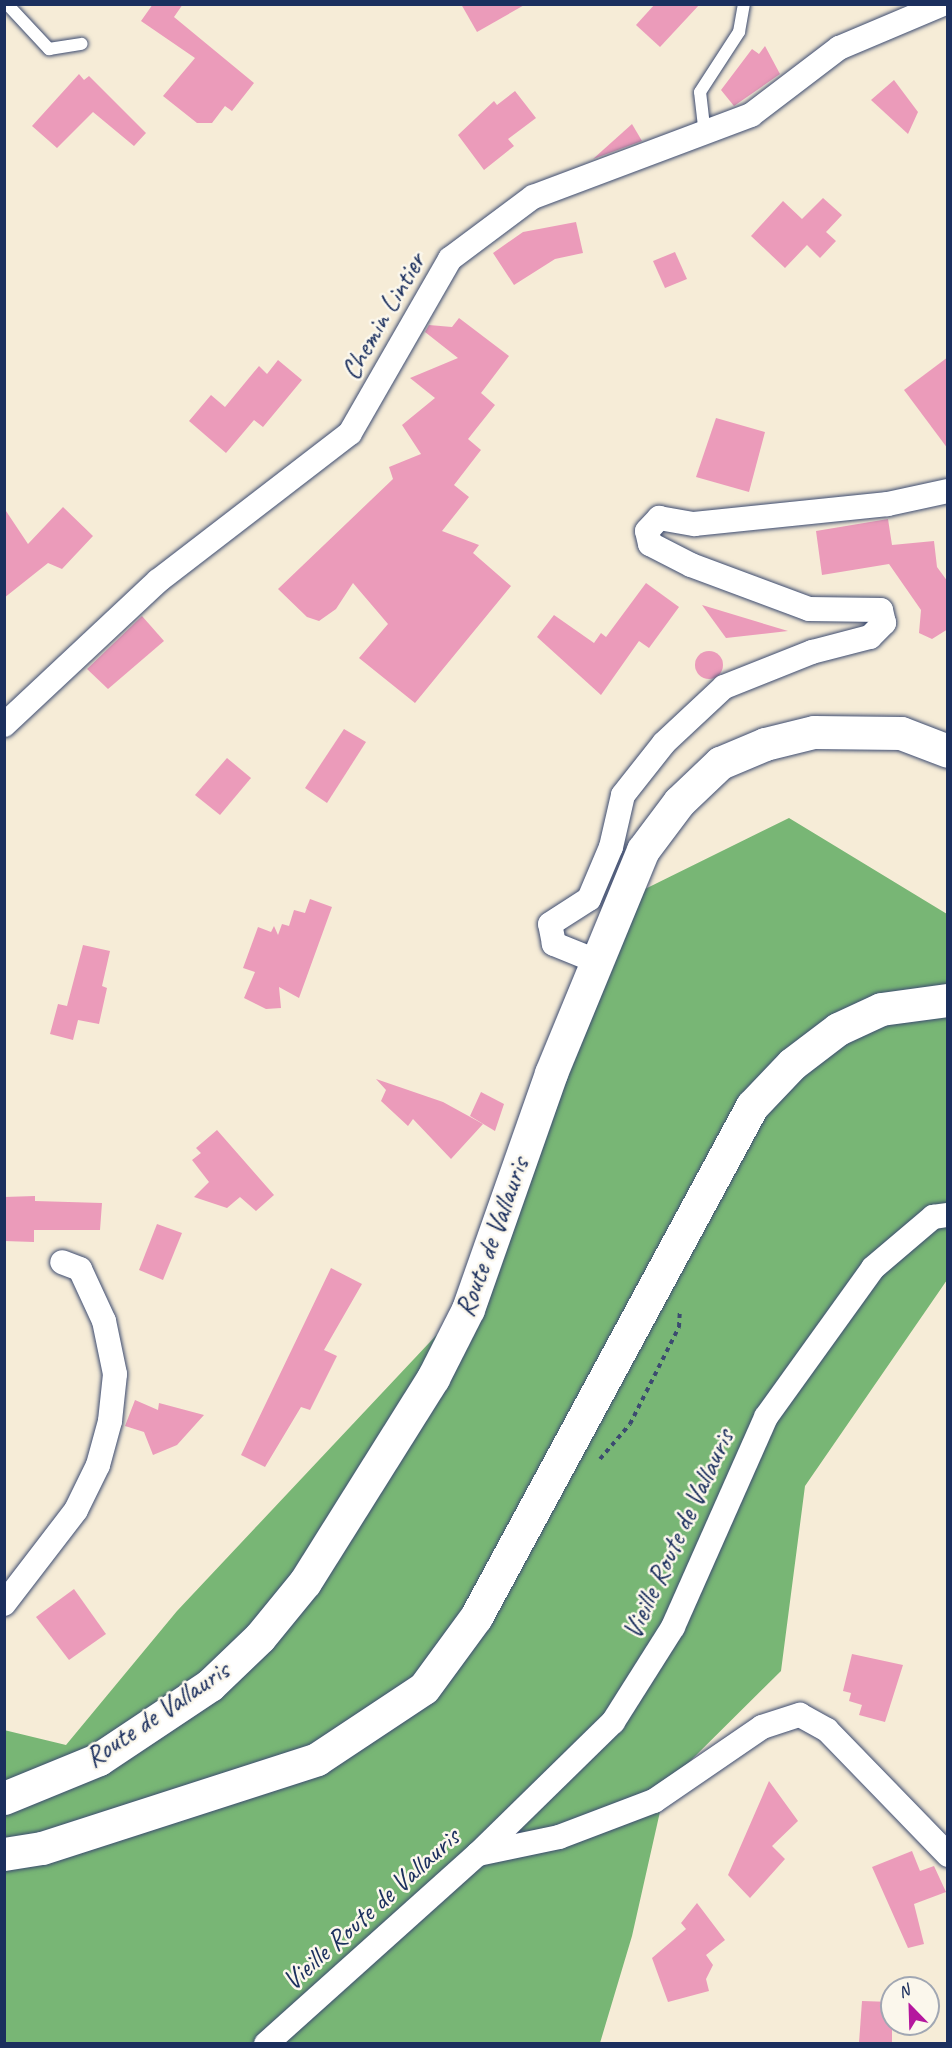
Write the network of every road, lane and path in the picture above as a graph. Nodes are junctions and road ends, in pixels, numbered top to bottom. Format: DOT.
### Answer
graph roads {
  1 [pos="7,4"];
  2 [pos="744,4"];
  3 [pos="944,4"];
  4 [pos="82,44"];
  5 [pos="705,135"];
  6 [pos="948,491"];
  7 [pos="4,725"];
  8 [pos="948,751"];
  9 [pos="601,963"];
  10 [pos="948,1000"];
  11 [pos="948,1215"];
  12 [pos="62,1262"];
  13 [pos="681,1297"];
  14 [pos="598,1461"];
  15 [pos="4,1604"];
  16 [pos="4,1798"];
  17 [pos="4,1854"];
  18 [pos="478,1854"];
  19 [pos="948,1855"];
  20 [pos="266,2043"];
  1 -- 4 [label="lane"];
  2 -- 5 [label="lane"];
  3 -- 5 [label="street, Chemin Lintier"];
  5 -- 7 [label="street, Chemin Lintier"];
  6 -- 9 [label="street"];
  8 -- 9 [label="main road, Route de Vallauris"];
  9 -- 16 [label="main road, Route de Vallauris"];
  10 -- 17 [label="main road"];
  11 -- 18 [label="street, Vieille Route de Vallauris"];
  12 -- 15 [label="street"];
  13 -- 14 [label="path"];
  18 -- 19 [label="street"];
  18 -- 20 [label="street, Vieille Route de Vallauris"];
}
